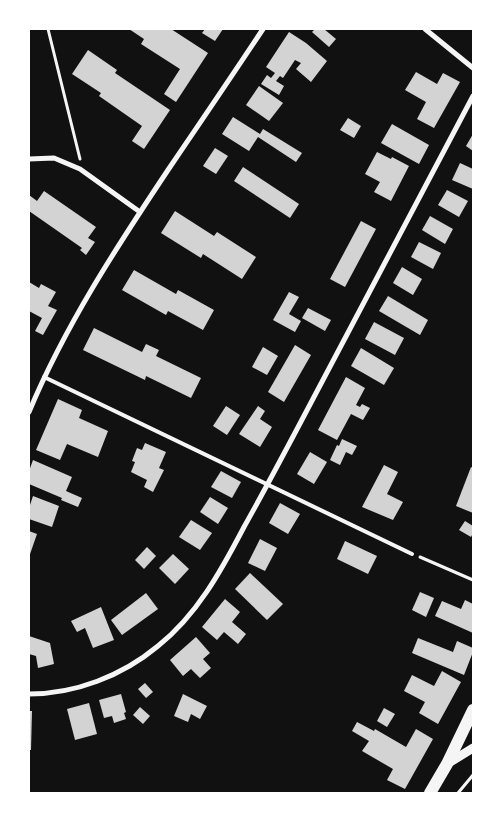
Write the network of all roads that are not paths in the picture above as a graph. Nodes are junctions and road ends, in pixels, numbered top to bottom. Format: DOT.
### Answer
graph roads {
  1 [pos="263,29"];
  2 [pos="425,29"];
  3 [pos="473,68"];
  4 [pos="473,96"];
  5 [pos="29,159"];
  6 [pos="140,212"];
  7 [pos="44,377"];
  8 [pos="29,412"];
  9 [pos="268,484"];
  10 [pos="412,554"];
  11 [pos="29,694"];
  12 [pos="473,710"];
  13 [pos="473,748"];
  14 [pos="447,764"];
  15 [pos="430,793"];
  1 -- 6 [label="street"];
  2 -- 3 [label="street"];
  4 -- 9 [label="street"];
  5 -- 6 [label="street"];
  6 -- 7 [label="street"];
  7 -- 8 [label="street"];
  7 -- 9 [label="lane"];
  9 -- 10 [label="lane"];
  9 -- 11 [label="street"];
  12 -- 14 [label="main road"];
  13 -- 14 [label="street"];
  14 -- 15 [label="main road"];
}
